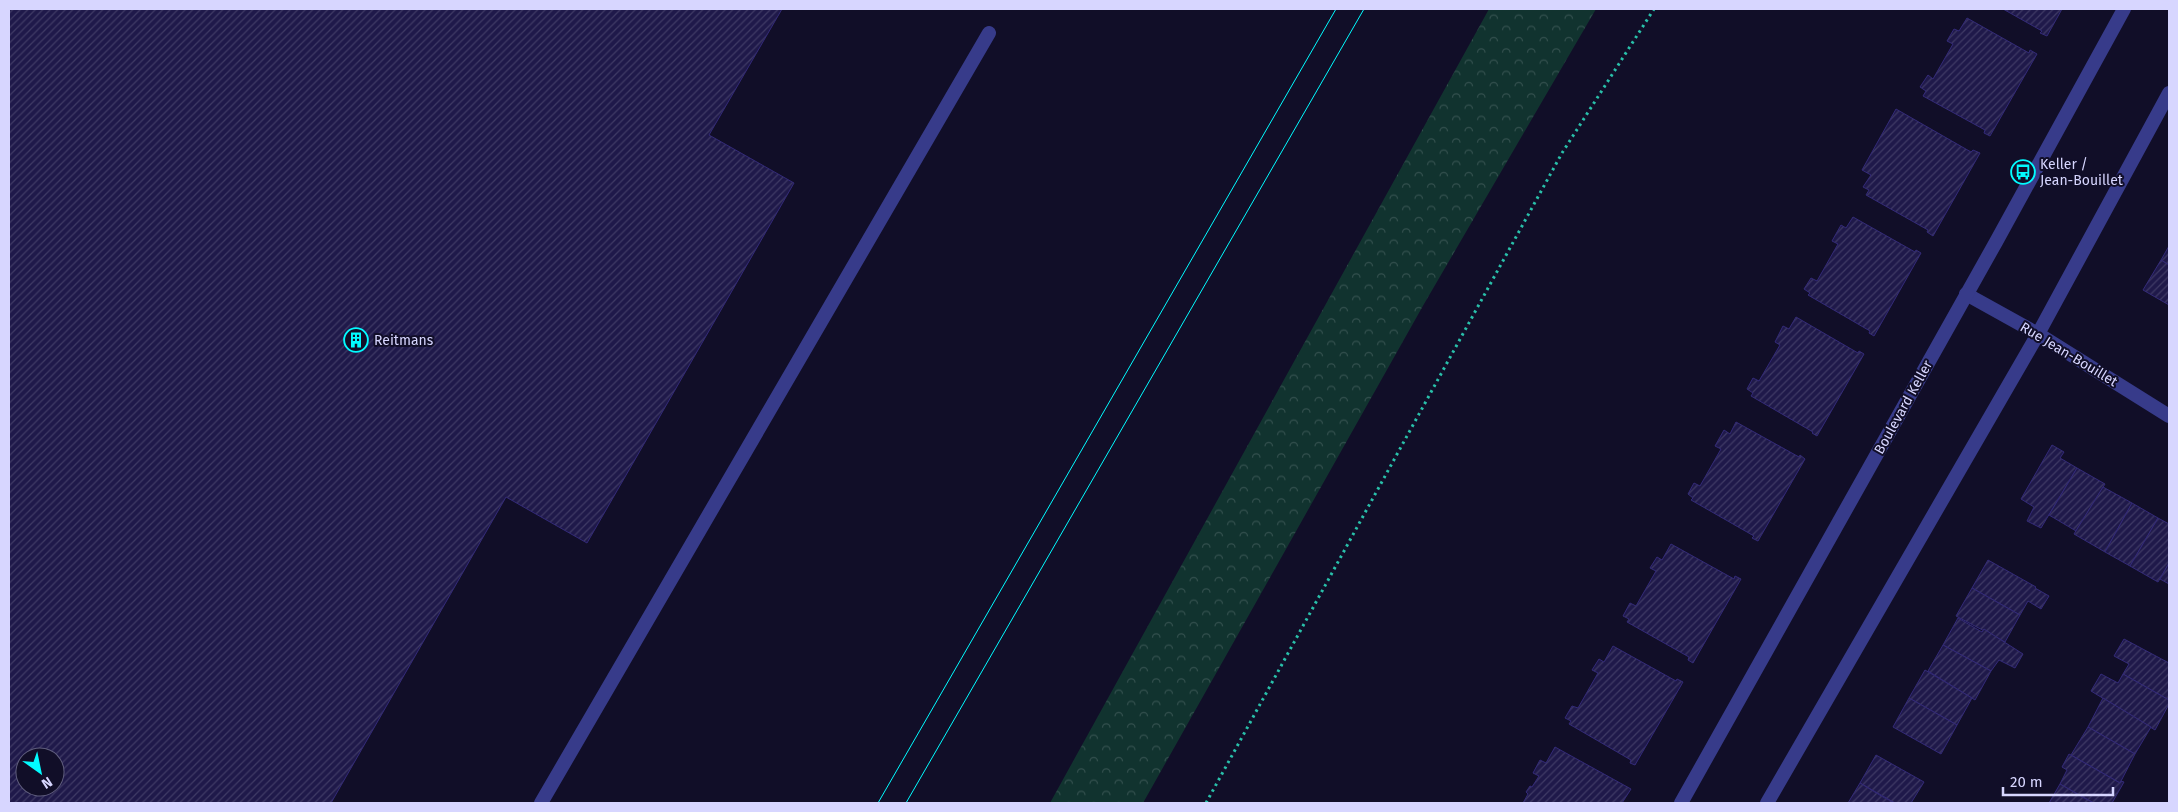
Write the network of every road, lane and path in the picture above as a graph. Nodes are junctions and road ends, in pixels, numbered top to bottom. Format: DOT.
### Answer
graph roads {
  1 [pos="1654,9"];
  2 [pos="2124,9"];
  3 [pos="989,33"];
  4 [pos="2169,93"];
  5 [pos="1966,294"];
  6 [pos="2038,334"];
  7 [pos="2169,416"];
  8 [pos="541,803"];
  9 [pos="1206,803"];
  10 [pos="1681,803"];
  11 [pos="1768,803"];
  1 -- 9 [label="path"];
  2 -- 5 [label="street, Boulevard Keller"];
  3 -- 8 [label="street"];
  4 -- 6 [label="street"];
  5 -- 6 [label="street, Rue Jean-Bouillet"];
  5 -- 10 [label="street, Boulevard Keller"];
  6 -- 7 [label="street, Rue Jean-Bouillet"];
  6 -- 11 [label="street"];
}
